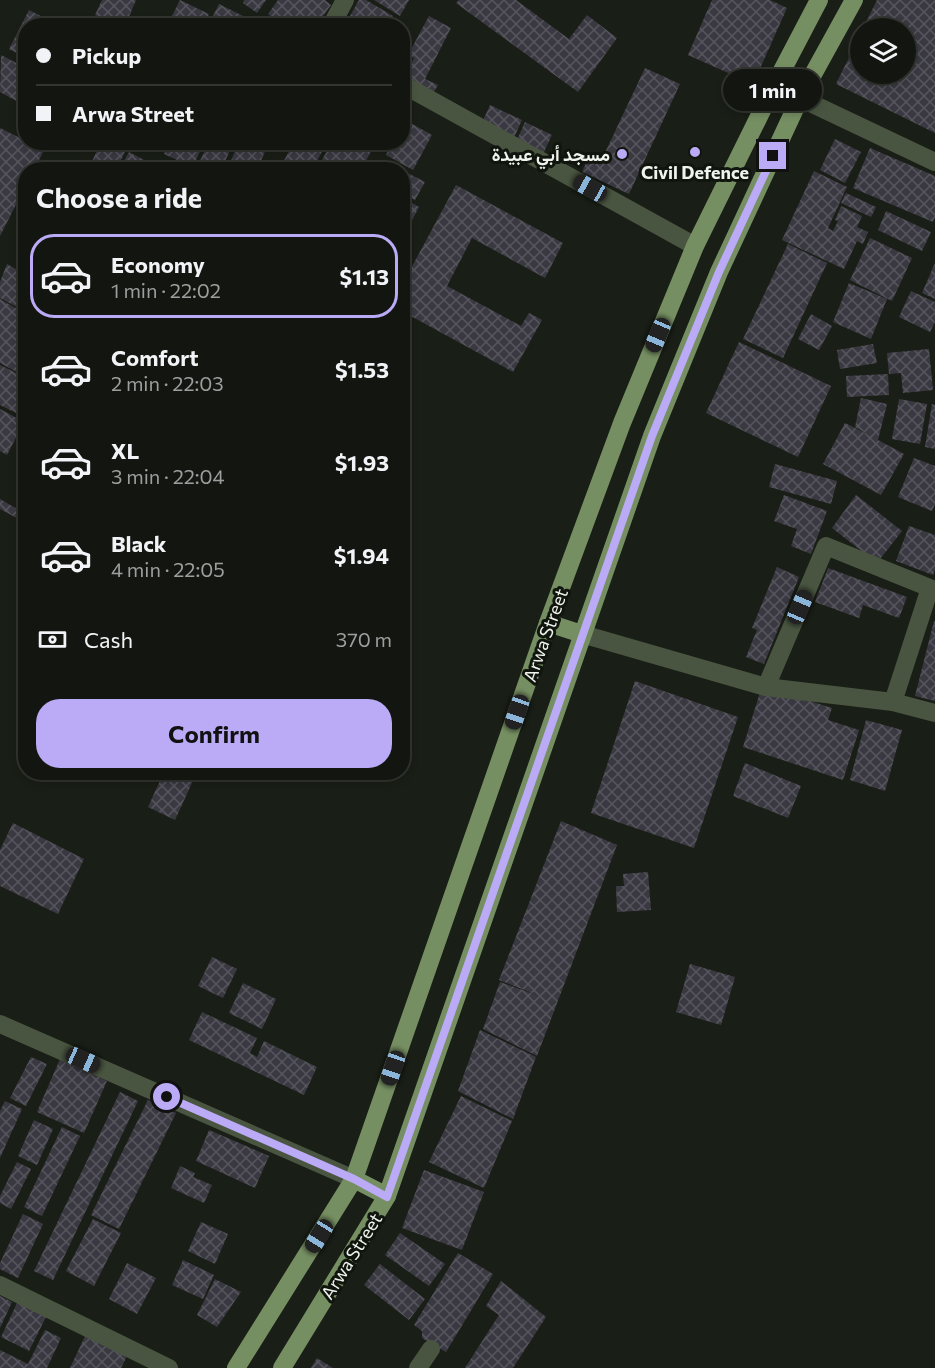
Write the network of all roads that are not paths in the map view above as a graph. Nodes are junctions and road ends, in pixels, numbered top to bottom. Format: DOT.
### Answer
graph roads {
  1 [pos="345,0"];
  2 [pos="819,0"];
  3 [pos="854,0"];
  4 [pos="335,18"];
  5 [pos="410,88"];
  6 [pos="800,98"];
  7 [pos="935,162"];
  8 [pos="695,246"];
  9 [pos="549,624"];
  10 [pos="582,634"];
  11 [pos="766,687"];
  12 [pos="893,702"];
  13 [pos="935,713"];
  14 [pos="0,1024"];
  15 [pos="354,1179"];
  16 [pos="387,1197"];
  17 [pos="0,1286"];
  18 [pos="431,1349"];
  19 [pos="159,1366"];
  20 [pos="236,1368"];
  21 [pos="282,1368"];
  22 [pos="418,1368"];
  1 -- 4 [label="street"];
  2 -- 8 [label="main road, Arwa Street"];
  3 -- 6 [label="main road, Arwa Street"];
  5 -- 8 [label="street"];
  6 -- 7 [label="street"];
  6 -- 10 [label="main road, Arwa Street"];
  8 -- 9 [label="main road, Arwa Street"];
  9 -- 10 [label="main road"];
  9 -- 15 [label="main road, Arwa Street"];
  10 -- 11 [label="street"];
  10 -- 16 [label="main road, Arwa Street"];
  11 -- 12 [label="street"];
  11 -- 12 [label="street"];
  12 -- 13 [label="street"];
  14 -- 15 [label="street"];
  15 -- 16 [label="main road"];
  15 -- 20 [label="main road, Arwa Street"];
  16 -- 21 [label="main road, Arwa Street"];
  17 -- 19 [label="street"];
  18 -- 22 [label="street"];
}
